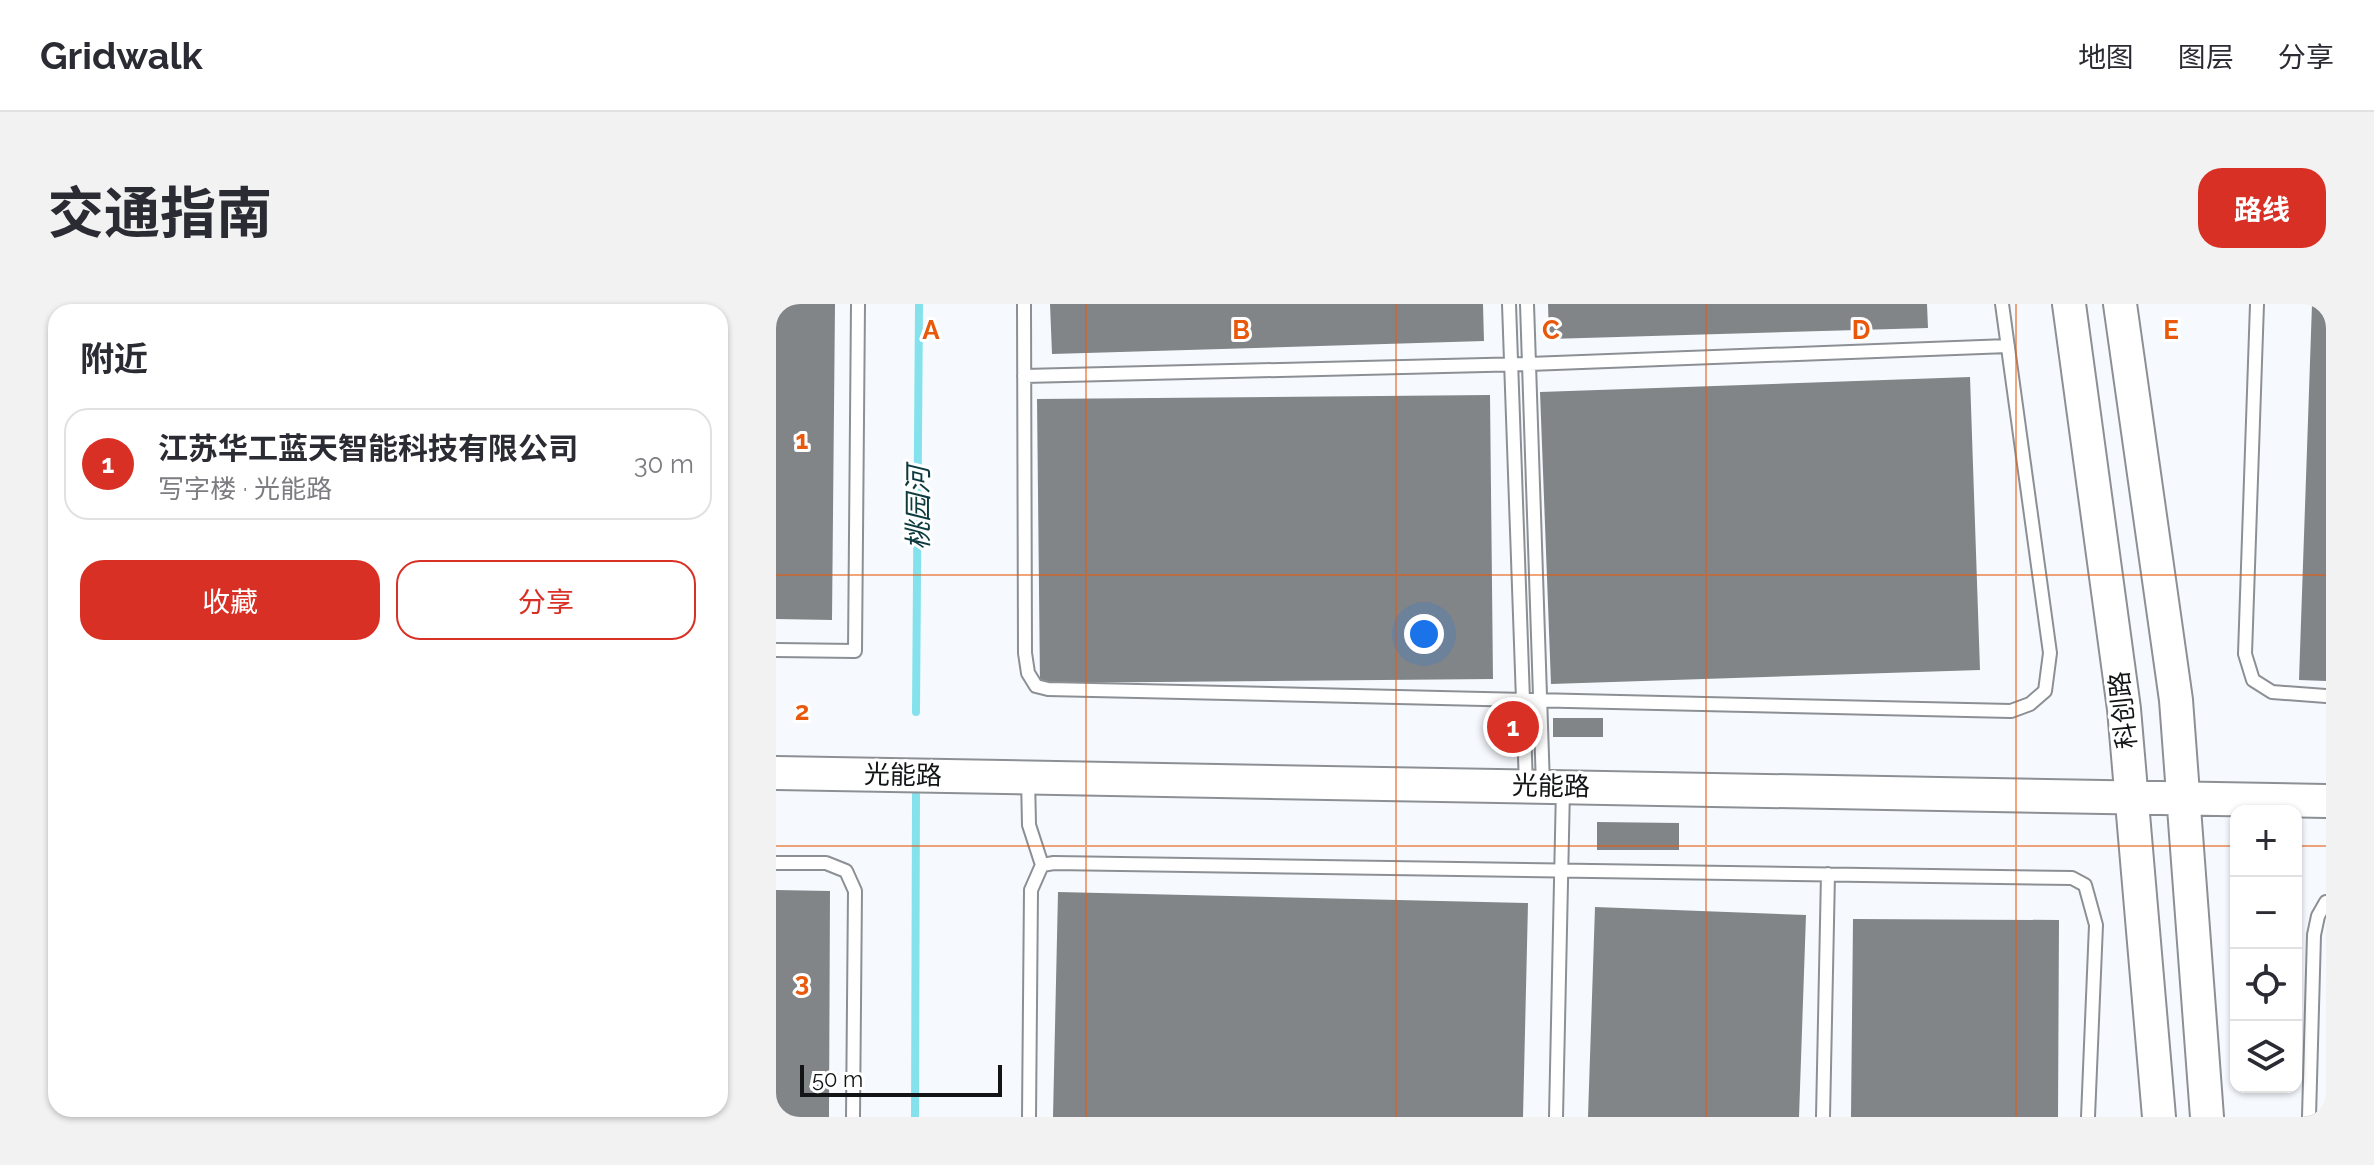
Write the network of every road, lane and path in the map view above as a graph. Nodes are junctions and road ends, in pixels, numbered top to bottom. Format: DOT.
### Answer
graph roads {
  1 [pos="858,304"];
  2 [pos="1024,304"];
  3 [pos="1509,304"];
  4 [pos="1527,304"];
  5 [pos="2002,304"];
  6 [pos="2069,304"];
  7 [pos="2120,304"];
  8 [pos="2257,304"];
  9 [pos="2008,346"];
  10 [pos="1529,364"];
  11 [pos="1511,365"];
  12 [pos="1024,376"];
  13 [pos="776,650"];
  14 [pos="2326,696"];
  15 [pos="1523,699"];
  16 [pos="1540,700"];
  17 [pos="776,773"];
  18 [pos="1028,777"];
  19 [pos="1544,786"];
  20 [pos="2132,795"];
  21 [pos="2184,797"];
  22 [pos="2326,801"];
  23 [pos="776,863"];
  24 [pos="1042,865"];
  25 [pos="1561,871"];
  26 [pos="1828,874"];
  27 [pos="2326,902"];
  28 [pos="853,1117"];
  29 [pos="1029,1117"];
  30 [pos="1556,1117"];
  31 [pos="1823,1117"];
  32 [pos="2088,1117"];
  33 [pos="2159,1117"];
  34 [pos="2207,1117"];
  35 [pos="2309,1117"];
  1 -- 13 [label="lane"];
  2 -- 12 [label="lane"];
  3 -- 11 [label="lane"];
  4 -- 10 [label="lane"];
  5 -- 9 [label="lane"];
  6 -- 20 [label="street, 科创路"];
  7 -- 21 [label="street, 科创路"];
  8 -- 14 [label="lane"];
  9 -- 10 [label="lane"];
  9 -- 16 [label="lane"];
  10 -- 11 [label="lane"];
  10 -- 16 [label="lane"];
  11 -- 12 [label="lane"];
  11 -- 15 [label="lane"];
  12 -- 15 [label="lane"];
  15 -- 16 [label="lane"];
  15 -- 19 [label="lane"];
  16 -- 19 [label="lane"];
  17 -- 18 [label="street, 光能路"];
  18 -- 19 [label="street, 光能路"];
  18 -- 24 [label="lane"];
  19 -- 20 [label="street, 光能路"];
  19 -- 25 [label="lane"];
  20 -- 21 [label="street, 光能路"];
  20 -- 33 [label="street, 科创路"];
  21 -- 22 [label="street, 光能路"];
  21 -- 34 [label="street, 科创路"];
  23 -- 28 [label="lane"];
  24 -- 25 [label="lane"];
  24 -- 29 [label="lane"];
  25 -- 26 [label="lane"];
  25 -- 30 [label="lane"];
  26 -- 31 [label="lane"];
  26 -- 32 [label="lane"];
  27 -- 35 [label="lane"];
}
